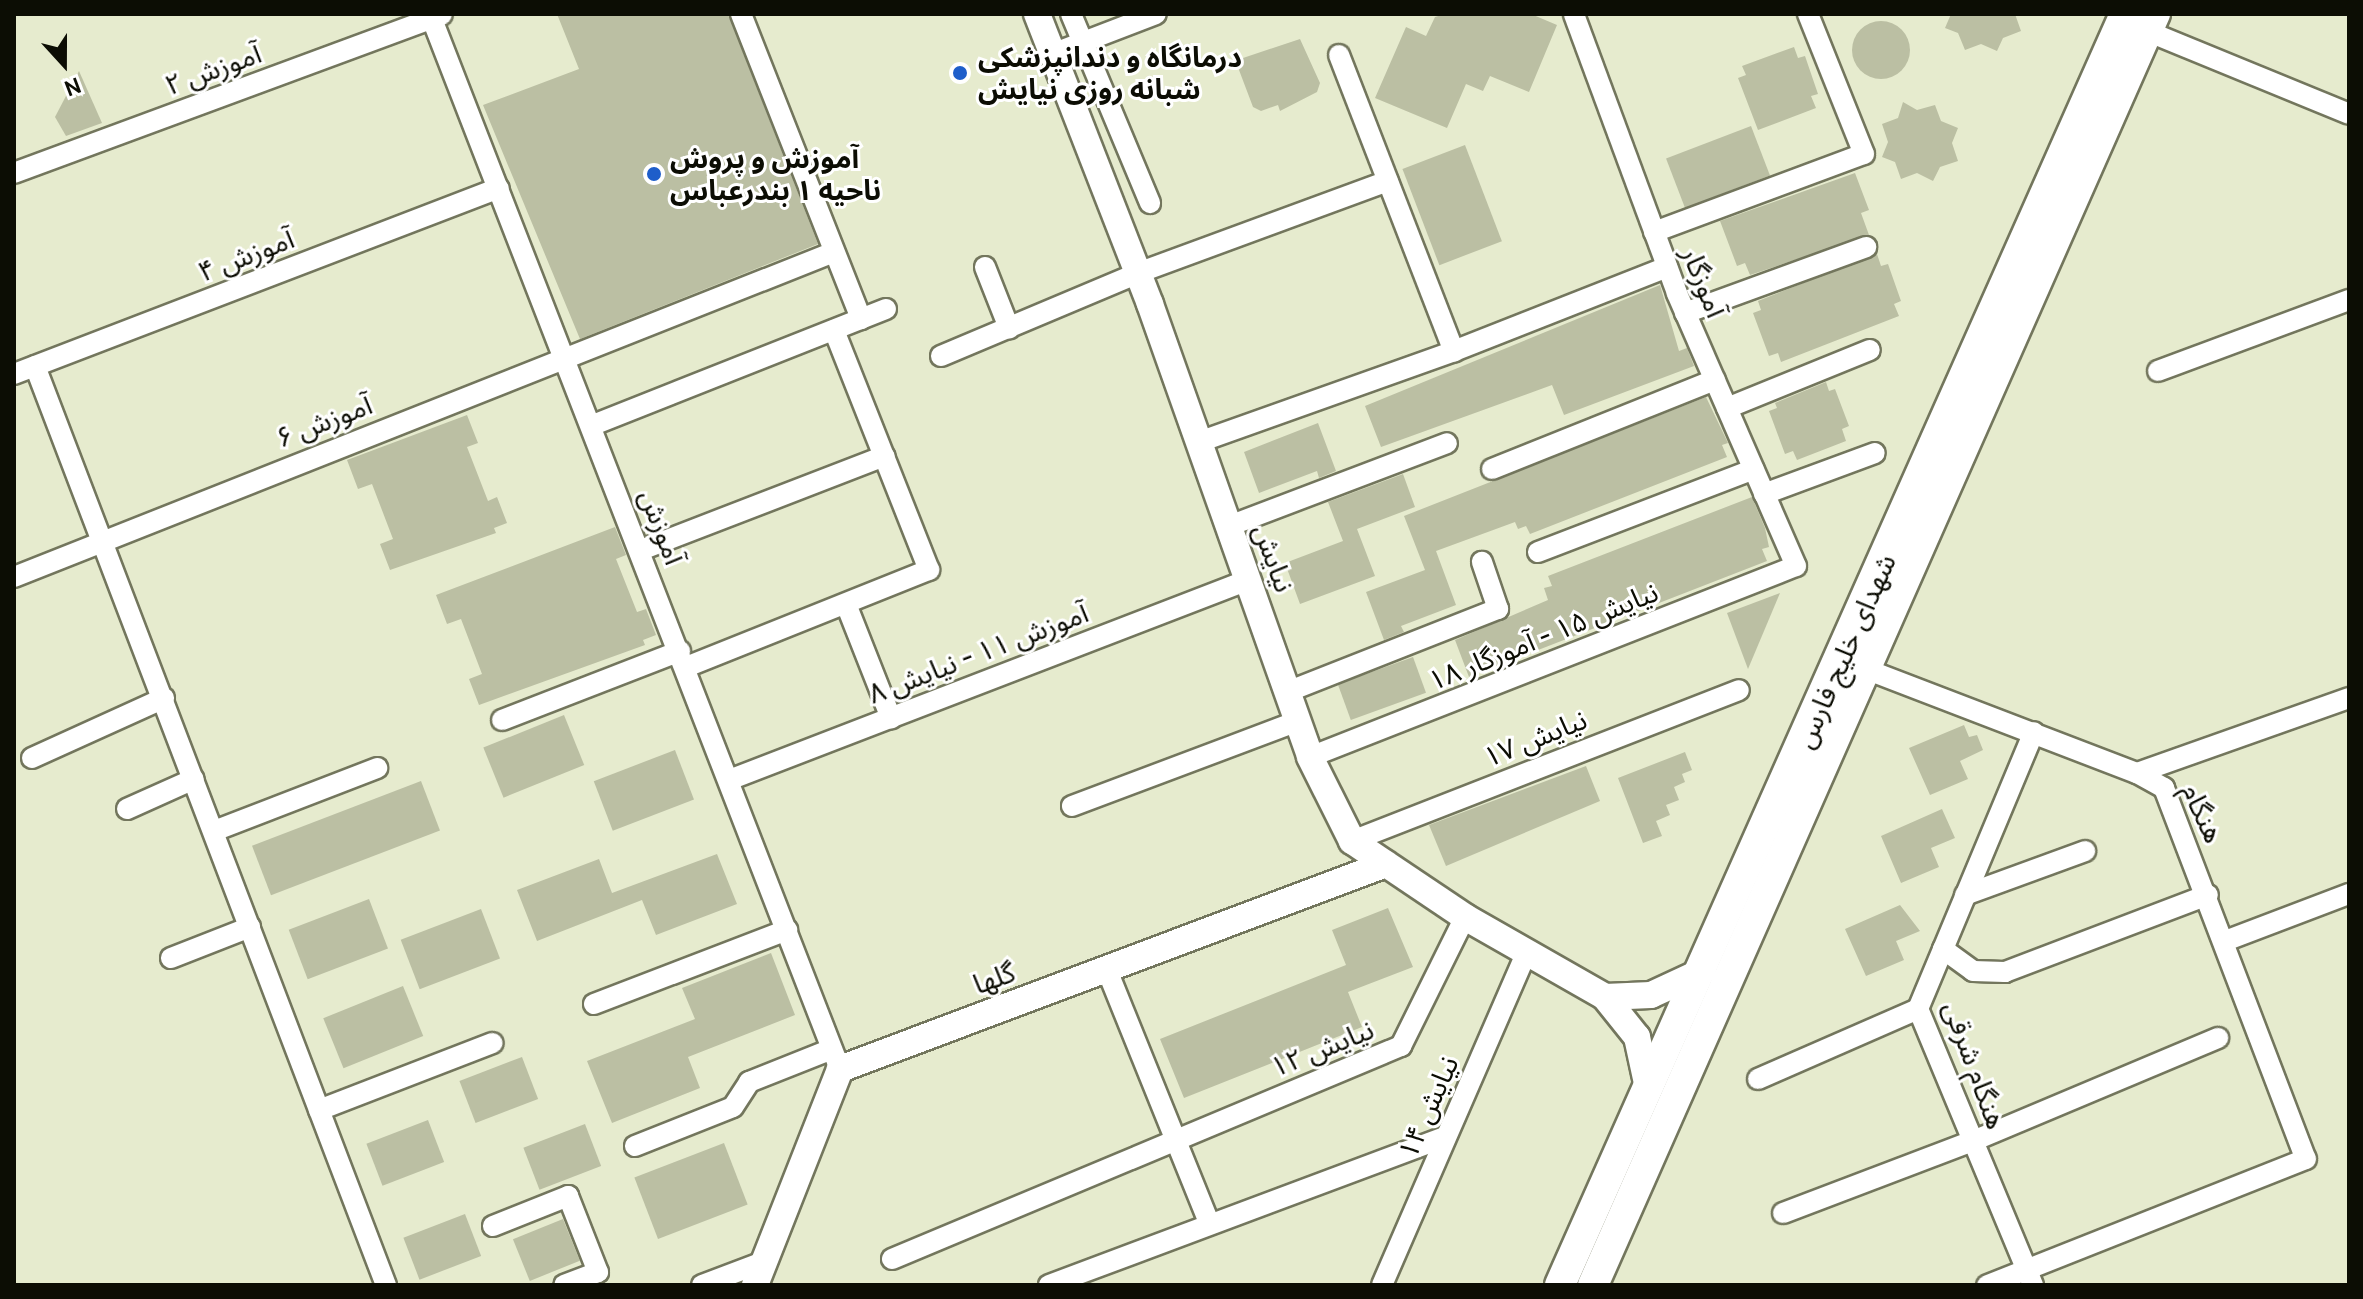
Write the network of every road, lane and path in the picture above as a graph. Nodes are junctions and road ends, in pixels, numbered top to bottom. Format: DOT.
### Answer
graph roads {
  1 [pos="741,14"];
  2 [pos="1037,14"];
  3 [pos="1071,14"];
  4 [pos="1156,14"];
  5 [pos="1574,14"];
  6 [pos="1808,14"];
  7 [pos="437,16"];
  8 [pos="2142,20"];
  9 [pos="1082,42"];
  10 [pos="1052,54"];
  11 [pos="1339,55"];
  12 [pos="2349,114"];
  13 [pos="14,173"];
  14 [pos="1388,181"];
  15 [pos="499,188"];
  16 [pos="1150,203"];
  17 [pos="1654,232"];
  18 [pos="1866,247"];
  19 [pos="834,252"];
  20 [pos="985,267"];
  21 [pos="1667,267"];
  22 [pos="1138,273"];
  23 [pos="2349,300"];
  24 [pos="886,309"];
  25 [pos="1685,313"];
  26 [pos="861,319"];
  27 [pos="1009,328"];
  28 [pos="834,330"];
  29 [pos="1870,350"];
  30 [pos="1454,351"];
  31 [pos="565,356"];
  32 [pos="941,356"];
  33 [pos="35,366"];
  34 [pos="2158,371"];
  35 [pos="14,374"];
  36 [pos="1715,380"];
  37 [pos="1727,408"];
  38 [pos="1961,421"];
  39 [pos="593,425"];
  40 [pos="1199,442"];
  41 [pos="1447,443"];
  42 [pos="1875,453"];
  43 [pos="885,456"];
  44 [pos="1492,469"];
  45 [pos="1754,469"];
  46 [pos="1764,494"];
  47 [pos="1229,526"];
  48 [pos="103,538"];
  49 [pos="641,550"];
  50 [pos="1538,552"];
  51 [pos="1482,562"];
  52 [pos="1796,566"];
  53 [pos="14,577"];
  54 [pos="1248,580"];
  55 [pos="846,604"];
  56 [pos="683,659"];
  57 [pos="1868,670"];
  58 [pos="1739,690"];
  59 [pos="1287,692"];
  60 [pos="164,698"];
  61 [pos="2349,698"];
  62 [pos="891,718"];
  63 [pos="502,720"];
  64 [pos="1298,721"];
  65 [pos="2034,732"];
  66 [pos="1310,757"];
  67 [pos="32,758"];
  68 [pos="377,768"];
  69 [pos="2137,773"];
  70 [pos="194,779"];
  71 [pos="729,780"];
  72 [pos="1072,806"];
  73 [pos="127,809"];
  74 [pos="214,831"];
  75 [pos="1352,841"];
  76 [pos="2085,851"];
  77 [pos="1386,864"];
  78 [pos="2349,894"];
  79 [pos="1965,895"];
  80 [pos="2208,895"];
  81 [pos="1465,917"];
  82 [pos="250,927"];
  83 [pos="787,930"];
  84 [pos="2225,941"];
  85 [pos="1943,949"];
  86 [pos="1527,952"];
  87 [pos="171,958"];
  88 [pos="1107,970"];
  89 [pos="1703,971"];
  90 [pos="1605,997"];
  91 [pos="594,1004"];
  92 [pos="1918,1009"];
  93 [pos="2218,1038"];
  94 [pos="493,1043"];
  95 [pos="836,1059"];
  96 [pos="1758,1079"];
  97 [pos="1648,1088"];
  98 [pos="319,1110"];
  99 [pos="1175,1137"];
  100 [pos="1445,1137"];
  101 [pos="1973,1141"];
  102 [pos="635,1146"];
  103 [pos="1783,1213"];
  104 [pos="1209,1222"];
  105 [pos="493,1226"];
  106 [pos="892,1259"];
  107 [pos="759,1274"];
  108 [pos="2030,1278"];
  109 [pos="386,1285"];
  110 [pos="564,1285"];
  111 [pos="702,1285"];
  112 [pos="1049,1285"];
  113 [pos="1382,1285"];
  114 [pos="1560,1285"];
  115 [pos="1593,1285"];
  116 [pos="1987,1285"];
  1 -- 19 [label="street"];
  2 -- 10 [label="street, نیایش"];
  3 -- 9 [label="street"];
  4 -- 9 [label="street"];
  5 -- 17 [label="street, آموزگار"];
  6 -- 17 [label="street"];
  7 -- 13 [label="street, آموزش ۲"];
  7 -- 15 [label="street, آموزش"];
  8 -- 12 [label="street"];
  8 -- 38 [label="main road, شهدای خلیج فارس"];
  9 -- 10 [label="street"];
  9 -- 16 [label="street"];
  10 -- 22 [label="street, نیایش"];
  11 -- 14 [label="street"];
  14 -- 22 [label="street"];
  14 -- 30 [label="street"];
  15 -- 31 [label="street, آموزش"];
  15 -- 33 [label="street, آموزش ۴"];
  17 -- 21 [label="street, آموزگار"];
  18 -- 25 [label="street"];
  19 -- 26 [label="street"];
  19 -- 31 [label="street, آموزش ۶"];
  20 -- 27 [label="street"];
  21 -- 25 [label="street, آموزگار"];
  21 -- 30 [label="street"];
  22 -- 27 [label="street"];
  22 -- 40 [label="street, نیایش"];
  23 -- 34 [label="street"];
  24 -- 26 [label="street"];
  25 -- 36 [label="street, آموزگار"];
  26 -- 28 [label="street"];
  27 -- 32 [label="street"];
  28 -- 39 [label="street"];
  28 -- 43 [label="street"];
  29 -- 37 [label="street"];
  30 -- 40 [label="street"];
  31 -- 39 [label="street, آموزش"];
  31 -- 48 [label="street, آموزش ۶"];
  33 -- 35 [label="street, آموزش ۴"];
  33 -- 48 [label="street"];
  36 -- 37 [label="street, آموزگار"];
  36 -- 44 [label="street"];
  37 -- 45 [label="street, آموزگار"];
  38 -- 57 [label="main road, شهدای خلیج فارس"];
  38 -- 89 [label="main road, شهدای خلیج فارس"];
  39 -- 49 [label="street, آموزش"];
  40 -- 47 [label="street, نیایش"];
  41 -- 47 [label="street"];
  42 -- 46 [label="street"];
  43 -- 49 [label="street"];
  43 -- 55 [label="street"];
  45 -- 46 [label="street, آموزگار"];
  45 -- 50 [label="street"];
  46 -- 52 [label="street, آموزگار"];
  47 -- 54 [label="street, نیایش"];
  48 -- 53 [label="street, آموزش ۶"];
  48 -- 60 [label="street"];
  49 -- 56 [label="street, آموزش"];
  51 -- 59 [label="street"];
  52 -- 66 [label="street, نیایش ۱۵ - آموزگار ۱۸"];
  54 -- 59 [label="street, نیایش"];
  54 -- 62 [label="street, آموزش ۱۱ - نیایش ۸"];
  55 -- 56 [label="street"];
  55 -- 62 [label="street"];
  56 -- 63 [label="street"];
  56 -- 71 [label="street, آموزش"];
  57 -- 65 [label="street, هنگام"];
  57 -- 115 [label="main road, شهدای خلیج فارس"];
  58 -- 75 [label="street, نیایش ۱۷"];
  59 -- 64 [label="street, نیایش"];
  60 -- 67 [label="street"];
  60 -- 70 [label="street"];
  61 -- 69 [label="street"];
  62 -- 71 [label="street, آموزش ۱۱ - نیایش ۸"];
  64 -- 66 [label="street, نیایش"];
  64 -- 72 [label="street"];
  65 -- 69 [label="street, هنگام"];
  65 -- 79 [label="street, هنگام شرقی"];
  66 -- 75 [label="street, نیایش"];
  68 -- 74 [label="street"];
  69 -- 80 [label="street, هنگام"];
  70 -- 73 [label="street"];
  70 -- 74 [label="street"];
  71 -- 83 [label="street, آموزش"];
  74 -- 82 [label="street"];
  75 -- 77 [label="street, نیایش"];
  76 -- 79 [label="street"];
  77 -- 81 [label="street, نیایش"];
  77 -- 88 [label="street, گلها"];
  78 -- 84 [label="street"];
  79 -- 85 [label="street, هنگام شرقی"];
  80 -- 84 [label="street, هنگام"];
  80 -- 85 [label="street"];
  81 -- 86 [label="street, نیایش"];
  81 -- 99 [label="street, نیایش ۱۲"];
  82 -- 87 [label="street"];
  82 -- 98 [label="street"];
  83 -- 91 [label="street"];
  83 -- 95 [label="street, آموزش"];
  84 -- 108 [label="street, هنگام"];
  85 -- 92 [label="street, هنگام شرقی"];
  86 -- 90 [label="street, نیایش"];
  86 -- 100 [label="street, نیایش ۱۴"];
  88 -- 95 [label="street, گلها"];
  88 -- 99 [label="street"];
  89 -- 90 [label="street"];
  89 -- 97 [label="main road, شهدای خلیج فارس"];
  90 -- 97 [label="street, نیایش"];
  92 -- 96 [label="street"];
  92 -- 101 [label="street, هنگام شرقی"];
  93 -- 101 [label="street"];
  94 -- 98 [label="street"];
  95 -- 102 [label="street"];
  95 -- 107 [label="street"];
  97 -- 114 [label="main road, شهدای خلیج فارس"];
  98 -- 109 [label="street"];
  99 -- 104 [label="street"];
  99 -- 106 [label="street, نیایش ۱۲"];
  100 -- 104 [label="street"];
  100 -- 113 [label="street, نیایش ۱۴"];
  101 -- 103 [label="street"];
  101 -- 108 [label="street, هنگام شرقی"];
  104 -- 112 [label="street"];
  105 -- 110 [label="street"];
  107 -- 111 [label="street"];
  108 -- 116 [label="street"];
}
